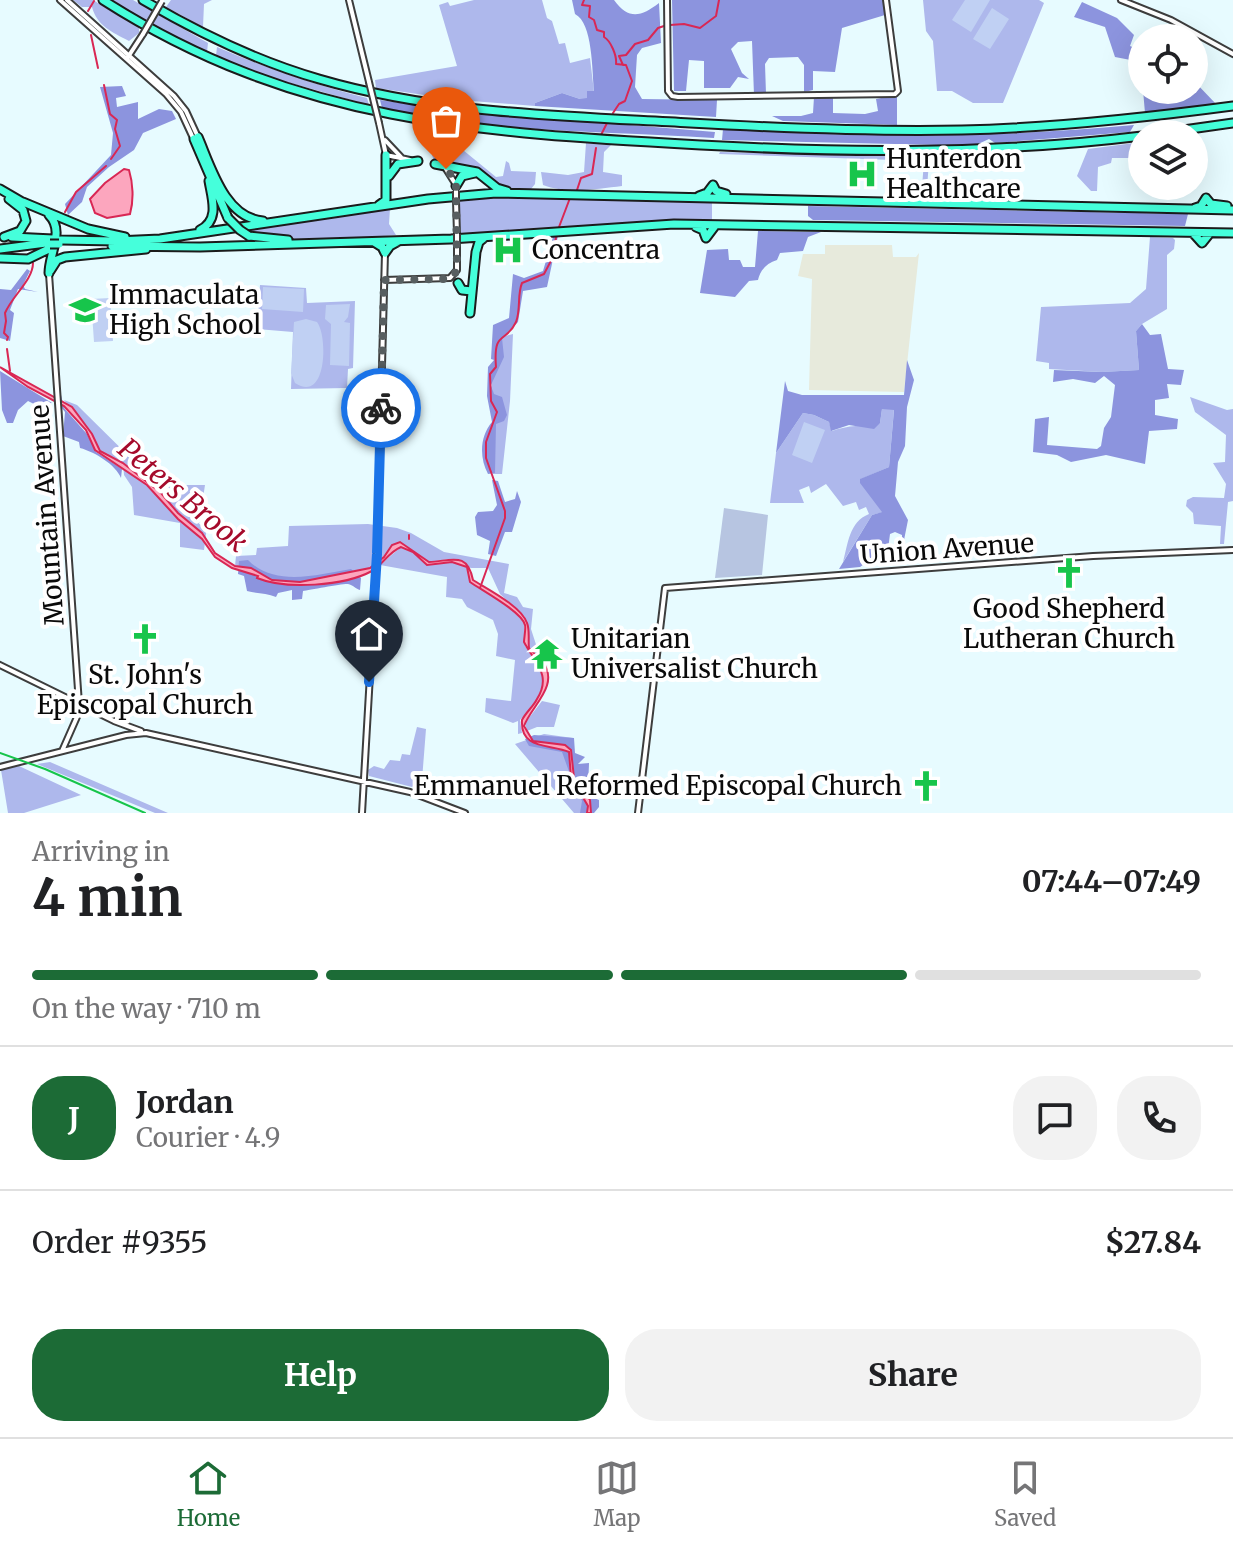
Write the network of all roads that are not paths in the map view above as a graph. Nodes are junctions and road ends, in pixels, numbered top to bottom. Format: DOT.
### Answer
graph roads {
  1 [pos="60,0"];
  2 [pos="67,0"];
  3 [pos="103,0"];
  4 [pos="143,0"];
  5 [pos="349,0"];
  6 [pos="667,0"];
  7 [pos="886,0"];
  8 [pos="1121,0"];
  9 [pos="162,1"];
  10 [pos="1233,54"];
  11 [pos="128,57"];
  12 [pos="1233,106"];
  13 [pos="1233,123"];
  14 [pos="1208,127"];
  15 [pos="382,134"];
  16 [pos="1128,137"];
  17 [pos="196,138"];
  18 [pos="386,155"];
  19 [pos="407,159"];
  20 [pos="421,162"];
  21 [pos="433,164"];
  22 [pos="206,167"];
  23 [pos="387,182"];
  24 [pos="0,189"];
  25 [pos="456,189"];
  26 [pos="387,193"];
  27 [pos="525,193"];
  28 [pos="473,195"];
  29 [pos="694,197"];
  30 [pos="751,199"];
  31 [pos="23,202"];
  32 [pos="400,203"];
  33 [pos="378,206"];
  34 [pos="1233,209"];
  35 [pos="281,221"];
  36 [pos="684,224"];
  37 [pos="717,225"];
  38 [pos="92,230"];
  39 [pos="1233,233"];
  40 [pos="186,235"];
  41 [pos="489,236"];
  42 [pos="459,238"];
  43 [pos="143,240"];
  44 [pos="402,240"];
  45 [pos="372,241"];
  46 [pos="350,242"];
  47 [pos="1,243"];
  48 [pos="54,243"];
  49 [pos="151,247"];
  50 [pos="476,252"];
  51 [pos="385,253"];
  52 [pos="28,259"];
  53 [pos="0,260"];
  54 [pos="385,268"];
  55 [pos="49,273"];
  56 [pos="384,280"];
  57 [pos="396,281"];
  58 [pos="458,283"];
  59 [pos="472,291"];
  60 [pos="470,313"];
  61 [pos="1233,550"];
  62 [pos="0,665"];
  63 [pos="82,705"];
  64 [pos="114,721"];
  65 [pos="151,734"];
  66 [pos="126,735"];
  67 [pos="62,751"];
  68 [pos="0,767"];
  69 [pos="364,782"];
  70 [pos="362,813"];
  71 [pos="465,813"];
  72 [pos="638,813"];
  1 -- 11 [label="street"];
  2 -- 11 [label="street"];
  3 -- 16 [label="highway"];
  4 -- 12 [label="highway"];
  5 -- 15 [label="street, bridge"];
  6 -- 7 [label="street"];
  8 -- 10 [label="street"];
  9 -- 11 [label="street, bridge"];
  11 -- 17 [label="street"];
  13 -- 14 [label="highway"];
  15 -- 18 [label="street"];
  15 -- 19 [label="street"];
  17 -- 22 [label="highway"];
  17 -- 35 [label="highway"];
  18 -- 19 [label="street"];
  18 -- 23 [label="highway"];
  19 -- 20 [label="street"];
  20 -- 23 [label="highway"];
  21 -- 25 [label="street"];
  21 -- 27 [label="highway"];
  22 -- 40 [label="highway"];
  22 -- 46 [label="highway, bridge"];
  23 -- 26 [label="highway"];
  24 -- 31 [label="highway"];
  24 -- 38 [label="highway"];
  24 -- 47 [label="highway"];
  25 -- 28 [label="highway"];
  25 -- 42 [label="street, bridge"];
  26 -- 32 [label="highway"];
  26 -- 33 [label="highway"];
  27 -- 28 [label="highway"];
  27 -- 29 [label="highway"];
  28 -- 32 [label="highway"];
  29 -- 30 [label="highway"];
  29 -- 30 [label="highway"];
  30 -- 34 [label="highway"];
  31 -- 38 [label="highway"];
  31 -- 48 [label="highway"];
  32 -- 33 [label="highway"];
  33 -- 35 [label="highway"];
  35 -- 40 [label="highway"];
  36 -- 37 [label="highway"];
  36 -- 37 [label="highway"];
  36 -- 41 [label="highway"];
  37 -- 39 [label="highway"];
  38 -- 43 [label="highway"];
  40 -- 43 [label="highway"];
  41 -- 42 [label="highway"];
  41 -- 50 [label="highway"];
  42 -- 44 [label="highway"];
  42 -- 50 [label="highway"];
  42 -- 57 [label="street"];
  43 -- 48 [label="highway"];
  44 -- 45 [label="highway"];
  44 -- 51 [label="highway"];
  45 -- 46 [label="highway"];
  45 -- 51 [label="highway"];
  46 -- 49 [label="highway"];
  47 -- 48 [label="highway"];
  48 -- 49 [label="highway"];
  48 -- 52 [label="highway"];
  48 -- 55 [label="highway"];
  49 -- 55 [label="highway"];
  50 -- 59 [label="highway"];
  51 -- 54 [label="street"];
  52 -- 53 [label="highway"];
  52 -- 55 [label="highway"];
  54 -- 56 [label="street"];
  54 -- 57 [label="street"];
  55 -- 63 [label="street, Mountain Avenue"];
  56 -- 57 [label="street"];
  56 -- 69 [label="street"];
  58 -- 59 [label="highway"];
  59 -- 60 [label="highway"];
  61 -- 72 [label="street, Union Avenue"];
  62 -- 63 [label="street"];
  63 -- 64 [label="street"];
  63 -- 67 [label="street, Mountain Avenue"];
  64 -- 65 [label="street"];
  64 -- 66 [label="street"];
  65 -- 66 [label="street"];
  65 -- 69 [label="street"];
  66 -- 67 [label="street"];
  67 -- 68 [label="street"];
  69 -- 70 [label="street"];
  69 -- 71 [label="street"];
}
